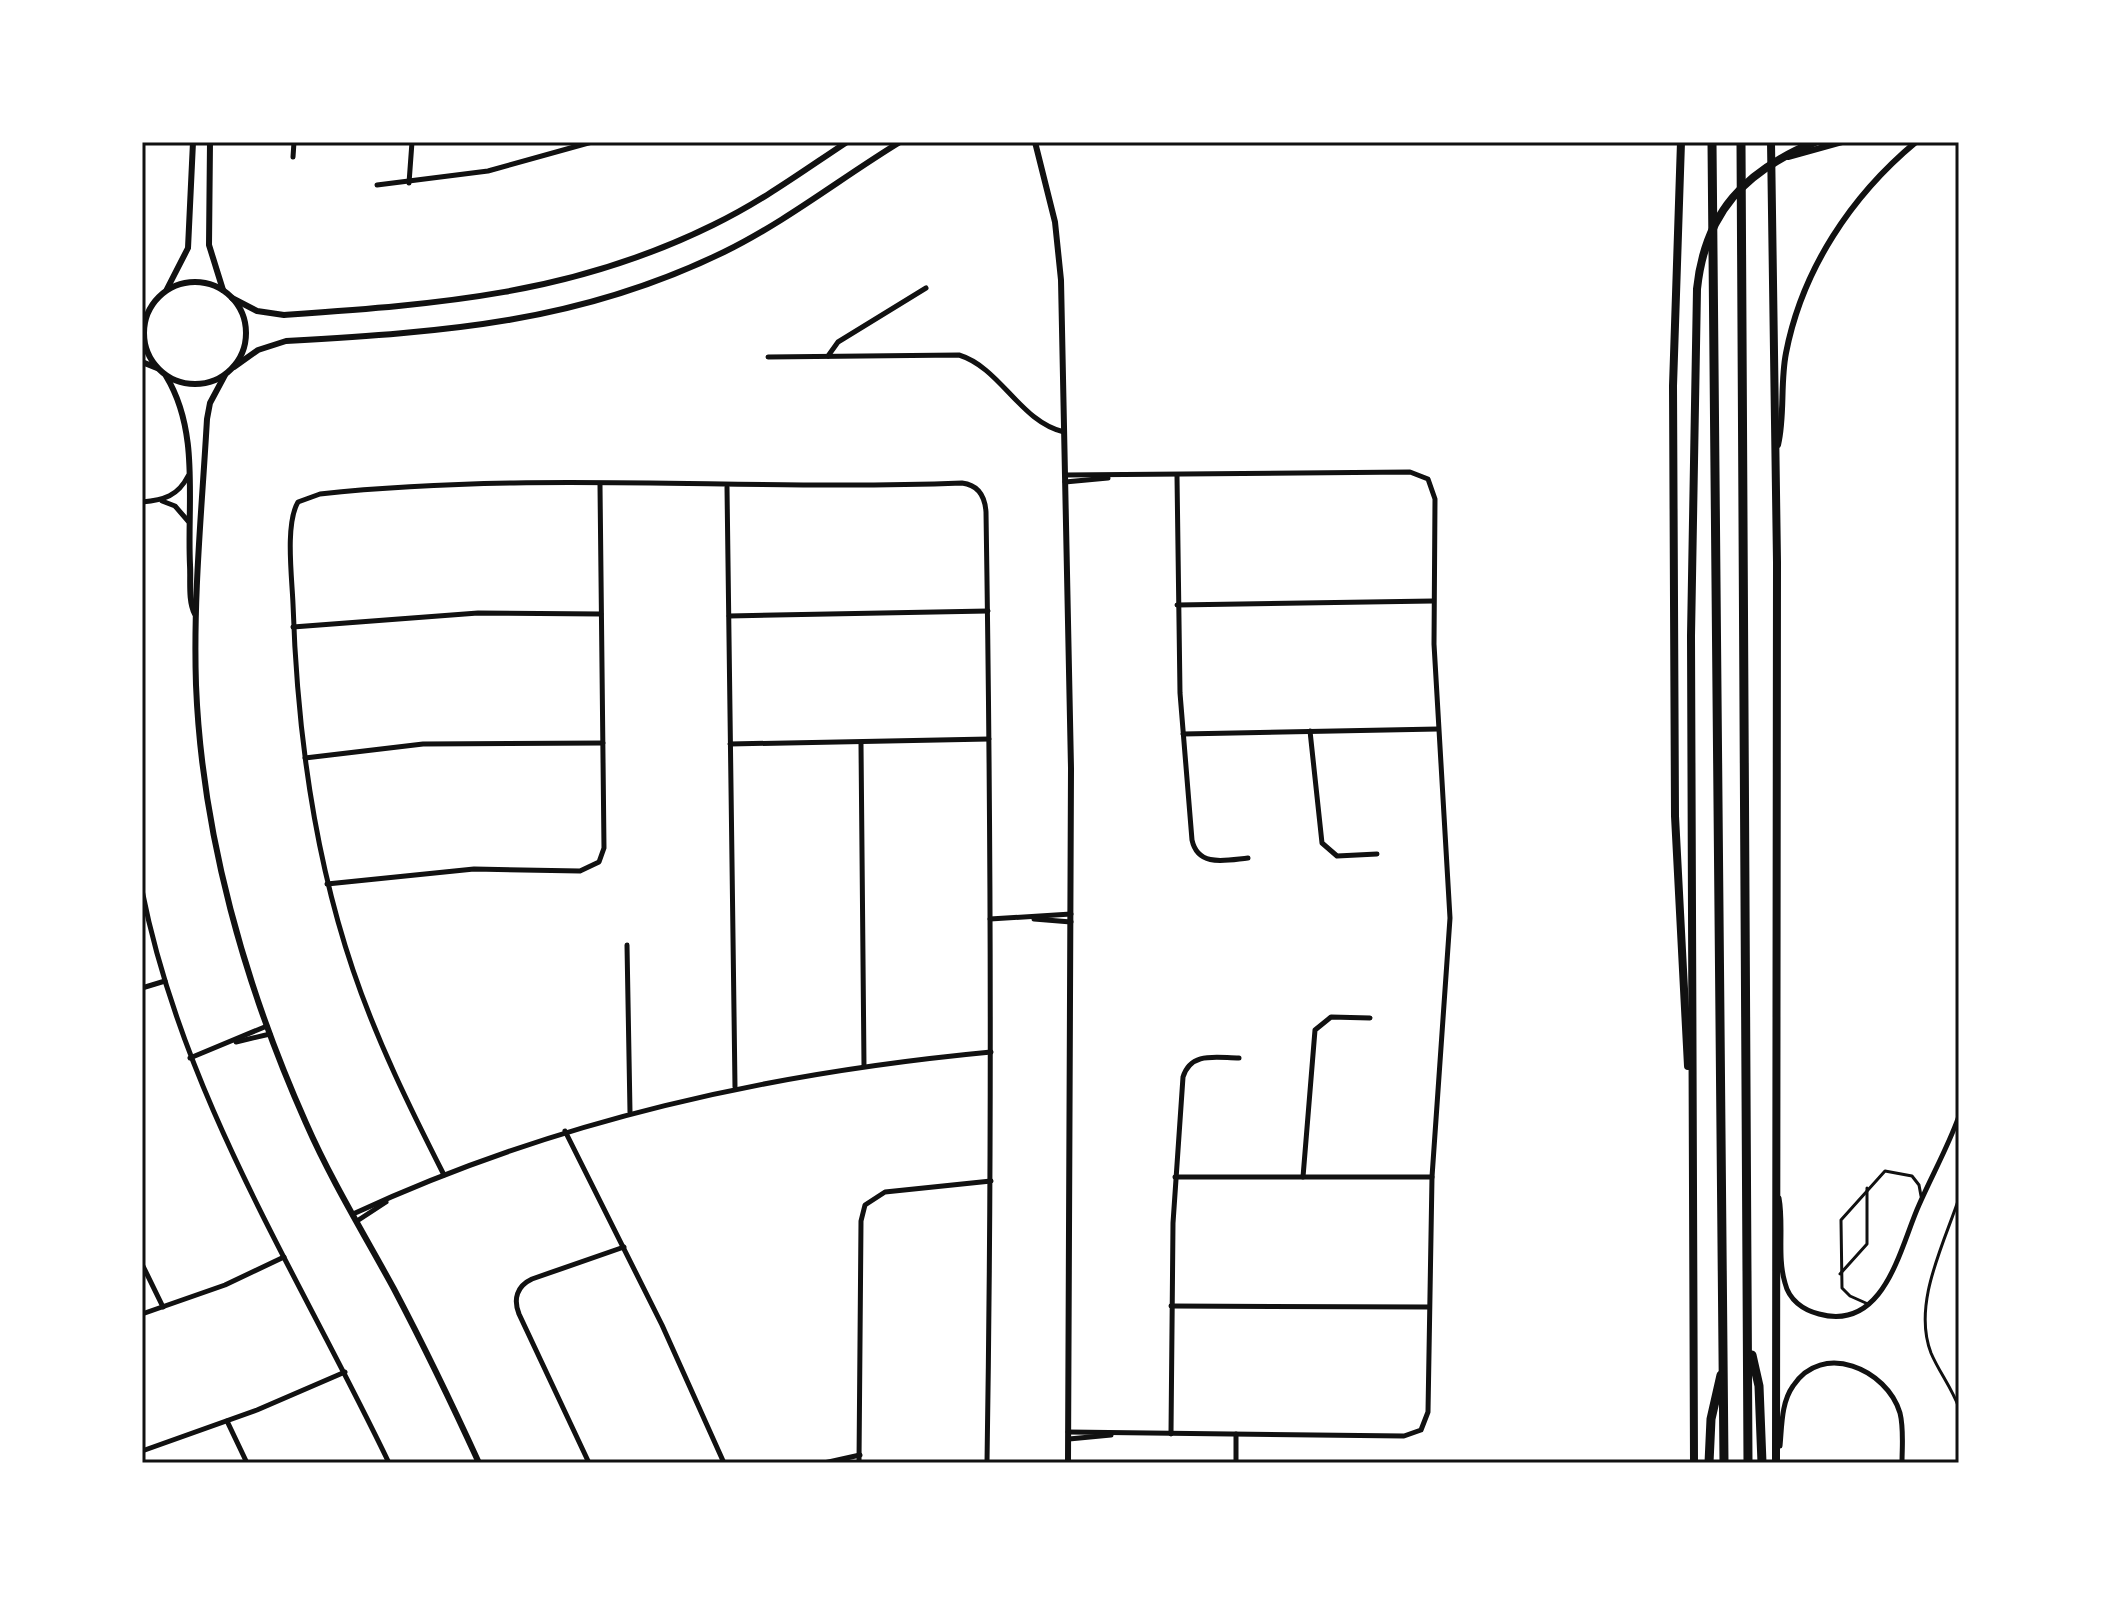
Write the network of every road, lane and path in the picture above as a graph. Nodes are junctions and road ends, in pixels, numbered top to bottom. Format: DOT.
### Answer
graph roads {
  1 [pos="193,142"];
  2 [pos="210,142"];
  3 [pos="294,142"];
  4 [pos="412,142"];
  5 [pos="847,142"];
  6 [pos="900,142"];
  7 [pos="1035,142"];
  8 [pos="1681,142"];
  9 [pos="1712,142"];
  10 [pos="1741,142"];
  11 [pos="1771,142"];
  12 [pos="1815,142"];
  13 [pos="1842,142"];
  14 [pos="1916,142"];
  15 [pos="589,143"];
  16 [pos="293,157"];
  17 [pos="1785,157"];
  18 [pos="409,183"];
  19 [pos="377,185"];
  20 [pos="926,288"];
  21 [pos="223,290"];
  22 [pos="165,291"];
  23 [pos="232,298"];
  24 [pos="145,312"];
  25 [pos="828,356"];
  26 [pos="768,357"];
  27 [pos="142,362"];
  28 [pos="234,367"];
  29 [pos="157,368"];
  30 [pos="225,375"];
  31 [pos="166,376"];
  32 [pos="1064,432"];
  33 [pos="1774,456"];
  34 [pos="188,476"];
  35 [pos="1177,476"];
  36 [pos="1065,479"];
  37 [pos="600,485"];
  38 [pos="727,487"];
  39 [pos="157,501"];
  40 [pos="142,502"];
  41 [pos="188,521"];
  42 [pos="1433,601"];
  43 [pos="1177,605"];
  44 [pos="988,611"];
  45 [pos="195,614"];
  46 [pos="601,614"];
  47 [pos="729,616"];
  48 [pos="293,627"];
  49 [pos="1438,729"];
  50 [pos="1310,731"];
  51 [pos="1183,734"];
  52 [pos="989,739"];
  53 [pos="603,743"];
  54 [pos="730,744"];
  55 [pos="861,744"];
  56 [pos="304,758"];
  57 [pos="1377,854"];
  58 [pos="1248,858"];
  59 [pos="327,884"];
  60 [pos="142,890"];
  61 [pos="1071,918"];
  62 [pos="990,919"];
  63 [pos="627,945"];
  64 [pos="165,981"];
  65 [pos="142,988"];
  66 [pos="1370,1018"];
  67 [pos="268,1030"];
  68 [pos="991,1052"];
  69 [pos="190,1058"];
  70 [pos="1239,1058"];
  71 [pos="864,1066"];
  72 [pos="735,1087"];
  73 [pos="1693,1102"];
  74 [pos="630,1112"];
  75 [pos="1959,1116"];
  76 [pos="565,1131"];
  77 [pos="444,1175"];
  78 [pos="1175,1177"];
  79 [pos="1303,1177"];
  80 [pos="1432,1177"];
  81 [pos="1775,1177"];
  82 [pos="991,1181"];
  83 [pos="1868,1187"];
  84 [pos="1959,1198"];
  85 [pos="390,1199"];
  86 [pos="1920,1204"];
  87 [pos="353,1214"];
  88 [pos="357,1221"];
  89 [pos="624,1247"];
  90 [pos="284,1257"];
  91 [pos="142,1264"];
  92 [pos="1840,1274"];
  93 [pos="1868,1304"];
  94 [pos="1171,1306"];
  95 [pos="163,1307"];
  96 [pos="1429,1307"];
  97 [pos="142,1314"];
  98 [pos="1749,1345"];
  99 [pos="1724,1364"];
  100 [pos="345,1372"];
  101 [pos="1959,1408"];
  102 [pos="227,1421"];
  103 [pos="1171,1434"];
  104 [pos="1236,1434"];
  105 [pos="1068,1436"];
  106 [pos="142,1451"];
  107 [pos="860,1455"];
  108 [pos="247,1463"];
  109 [pos="389,1463"];
  110 [pos="479,1463"];
  111 [pos="589,1463"];
  112 [pos="724,1463"];
  113 [pos="824,1463"];
  114 [pos="859,1463"];
  115 [pos="987,1463"];
  116 [pos="1068,1463"];
  117 [pos="1236,1463"];
  118 [pos="1694,1463"];
  119 [pos="1709,1463"];
  120 [pos="1724,1463"];
  121 [pos="1748,1463"];
  122 [pos="1762,1463"];
  123 [pos="1777,1463"];
  124 [pos="1902,1463"];
  1 -- 22 [label="street"];
  2 -- 21 [label="street"];
  3 -- 16 [label="street"];
  4 -- 18 [label="street"];
  5 -- 23 [label="street"];
  6 -- 28 [label="street"];
  7 -- 32 [label="street"];
  8 -- 73 [label="main road"];
  9 -- 99 [label="highway"];
  10 -- 98 [label="highway"];
  11 -- 33 [label="main road"];
  12 -- 17 [label="main road"];
  13 -- 17 [label="street"];
  14 -- 33 [label="street"];
  15 -- 18 [label="street"];
  17 -- 73 [label="main road"];
  18 -- 19 [label="street"];
  20 -- 25 [label="street"];
  21 -- 22 [label="street"];
  21 -- 23 [label="street"];
  22 -- 24 [label="street"];
  23 -- 28 [label="street"];
  24 -- 29 [label="street"];
  25 -- 26 [label="street"];
  25 -- 32 [label="street"];
  27 -- 29 [label="street"];
  28 -- 30 [label="street"];
  29 -- 31 [label="street"];
  30 -- 31 [label="street"];
  30 -- 45 [label="street"];
  31 -- 34 [label="street"];
  32 -- 36 [label="street"];
  33 -- 81 [label="main road"];
  34 -- 39 [label="street"];
  34 -- 41 [label="street"];
  35 -- 36 [label="street"];
  35 -- 42 [label="street"];
  35 -- 43 [label="street"];
  36 -- 61 [label="street"];
  37 -- 38 [label="street"];
  37 -- 46 [label="street"];
  37 -- 48 [label="street"];
  38 -- 44 [label="street"];
  38 -- 47 [label="street"];
  39 -- 40 [label="street"];
  39 -- 41 [label="street"];
  41 -- 45 [label="street"];
  42 -- 43 [label="street"];
  42 -- 49 [label="street"];
  43 -- 51 [label="street"];
  44 -- 47 [label="street"];
  44 -- 52 [label="street"];
  45 -- 67 [label="street"];
  46 -- 48 [label="street"];
  46 -- 53 [label="street"];
  47 -- 54 [label="street"];
  48 -- 56 [label="street"];
  49 -- 50 [label="street"];
  49 -- 80 [label="street"];
  50 -- 51 [label="street"];
  50 -- 57 [label="street"];
  51 -- 58 [label="street"];
  52 -- 55 [label="street"];
  52 -- 62 [label="street"];
  53 -- 56 [label="street"];
  53 -- 59 [label="street"];
  54 -- 55 [label="street"];
  54 -- 72 [label="street"];
  55 -- 71 [label="street"];
  56 -- 59 [label="street"];
  59 -- 77 [label="street"];
  60 -- 64 [label="street"];
  61 -- 62 [label="street"];
  61 -- 105 [label="street"];
  62 -- 68 [label="street"];
  63 -- 74 [label="street"];
  64 -- 65 [label="street"];
  64 -- 69 [label="street"];
  66 -- 79 [label="street"];
  67 -- 69 [label="street"];
  67 -- 87 [label="street"];
  68 -- 71 [label="street"];
  68 -- 82 [label="street"];
  69 -- 90 [label="street"];
  70 -- 78 [label="street"];
  71 -- 72 [label="street"];
  72 -- 74 [label="street"];
  73 -- 118 [label="main road"];
  74 -- 76 [label="street"];
  75 -- 86 [label="street"];
  76 -- 77 [label="street"];
  76 -- 89 [label="street"];
  77 -- 85 [label="street"];
  78 -- 79 [label="street"];
  78 -- 94 [label="street"];
  79 -- 80 [label="street"];
  80 -- 96 [label="street"];
  81 -- 93 [label="street"];
  81 -- 123 [label="main road"];
  82 -- 107 [label="street"];
  82 -- 115 [label="street"];
  83 -- 86 [label="lane"];
  83 -- 92 [label="lane"];
  83 -- 92 [label="lane"];
  84 -- 101 [label="lane"];
  85 -- 87 [label="street"];
  85 -- 88 [label="street"];
  86 -- 93 [label="street"];
  87 -- 88 [label="street"];
  88 -- 110 [label="street"];
  89 -- 111 [label="street"];
  89 -- 112 [label="street"];
  90 -- 95 [label="street"];
  90 -- 100 [label="street"];
  91 -- 95 [label="street"];
  92 -- 93 [label="lane"];
  94 -- 96 [label="street"];
  94 -- 103 [label="street"];
  95 -- 97 [label="street"];
  96 -- 104 [label="street"];
  98 -- 121 [label="highway"];
  98 -- 122 [label="highway"];
  99 -- 119 [label="highway"];
  99 -- 120 [label="highway"];
  100 -- 102 [label="street"];
  100 -- 109 [label="street"];
  102 -- 106 [label="street"];
  102 -- 108 [label="street"];
  103 -- 104 [label="street"];
  103 -- 105 [label="street"];
  104 -- 117 [label="street"];
  105 -- 116 [label="street"];
  107 -- 113 [label="street"];
  107 -- 114 [label="street"];
  123 -- 124 [label="street"];
}
